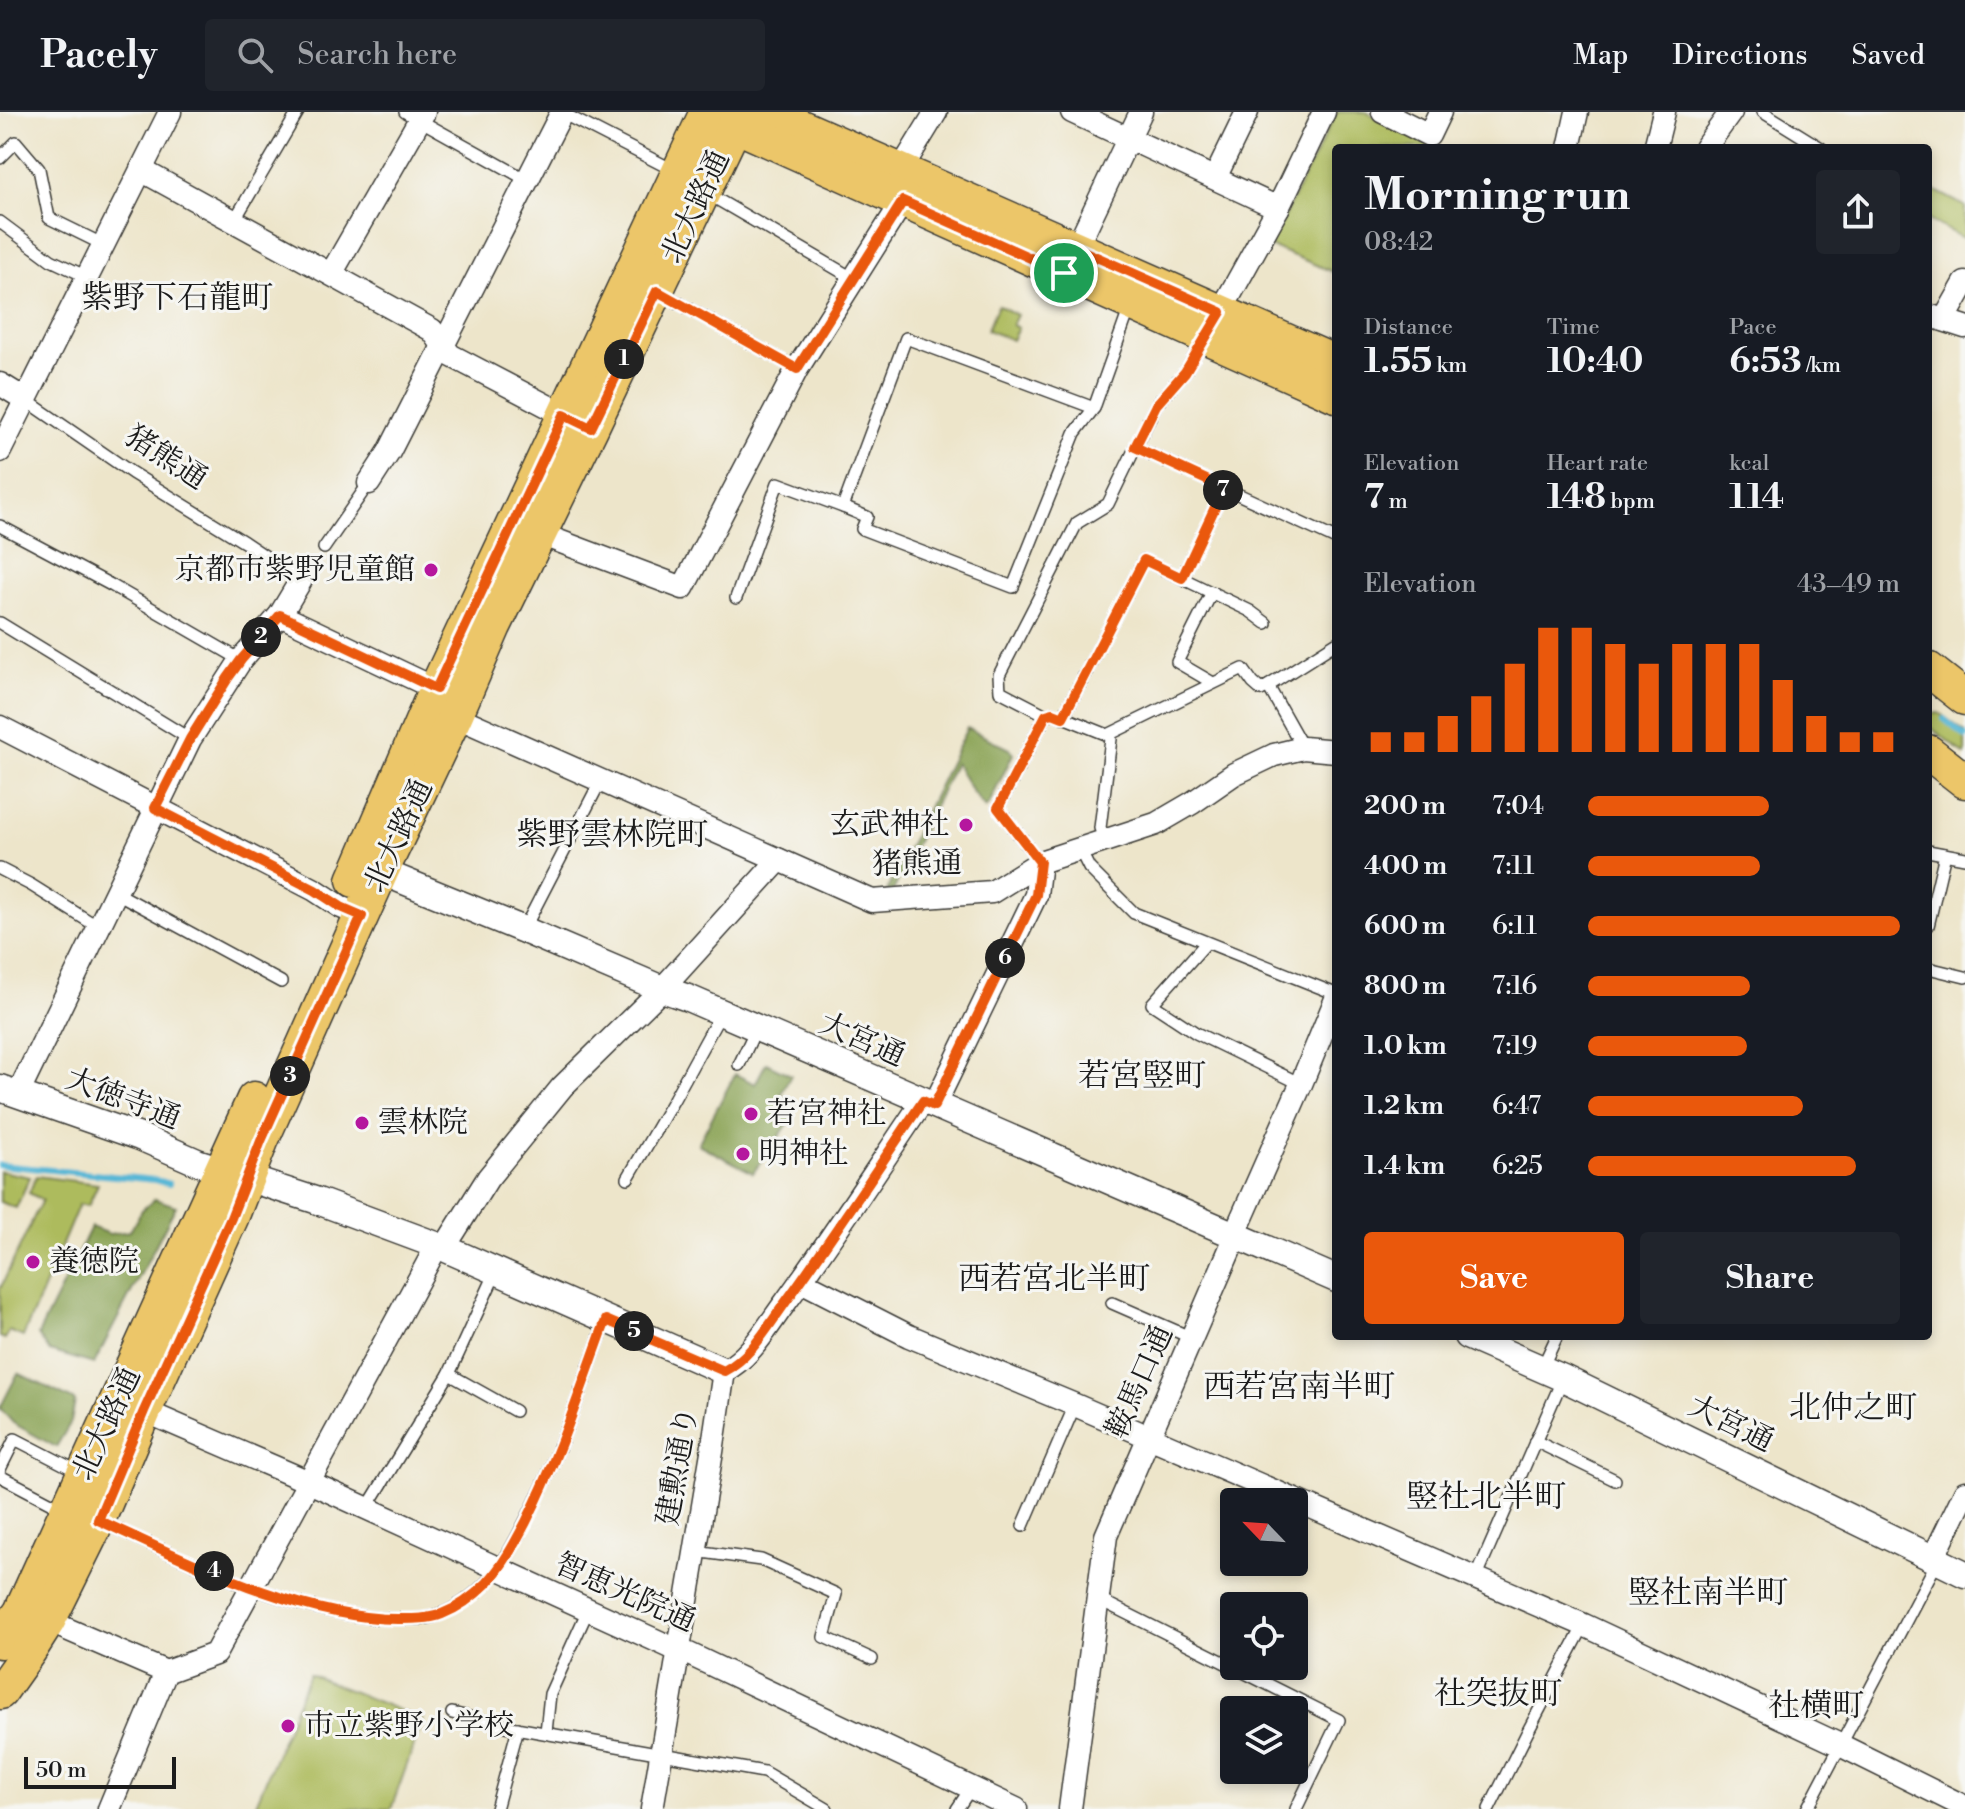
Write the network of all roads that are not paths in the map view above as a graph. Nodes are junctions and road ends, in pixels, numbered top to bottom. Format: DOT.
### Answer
graph roads {
  1 [pos="170,112"];
  2 [pos="298,112"];
  3 [pos="562,112"];
  4 [pos="767,112"];
  5 [pos="936,112"];
  6 [pos="1072,112"];
  7 [pos="1141,112"];
  8 [pos="1247,112"];
  9 [pos="1324,112"];
  10 [pos="1383,112"];
  11 [pos="1440,112"];
  12 [pos="1577,112"];
  13 [pos="1664,112"];
  14 [pos="1731,112"];
  15 [pos="1763,112"];
  16 [pos="416,115"];
  17 [pos="723,115"];
  18 [pos="1129,138"];
  19 [pos="1570,144"];
  20 [pos="1656,144"];
  21 [pos="1708,144"];
  22 [pos="1815,144"];
  23 [pos="0,158"];
  24 [pos="141,170"];
  25 [pos="1215,178"];
  26 [pos="527,180"];
  27 [pos="691,182"];
  28 [pos="902,186"];
  29 [pos="1278,208"];
  30 [pos="234,221"];
  31 [pos="0,222"];
  32 [pos="104,245"];
  33 [pos="1070,260"];
  34 [pos="331,274"];
  35 [pos="87,277"];
  36 [pos="854,279"];
  37 [pos="1965,283"];
  38 [pos="657,291"];
  39 [pos="1131,303"];
  40 [pos="1946,321"];
  41 [pos="1214,324"];
  42 [pos="443,346"];
  43 [pos="1332,362"];
  44 [pos="797,369"];
  45 [pos="0,384"];
  46 [pos="1332,393"];
  47 [pos="26,400"];
  48 [pos="1094,408"];
  49 [pos="578,422"];
  50 [pos="1135,447"];
  51 [pos="0,451"];
  52 [pos="369,483"];
  53 [pos="1224,488"];
  54 [pos="843,507"];
  55 [pos="0,526"];
  56 [pos="540,534"];
  57 [pos="1332,535"];
  58 [pos="324,548"];
  59 [pos="1182,578"];
  60 [pos="301,580"];
  61 [pos="1212,592"];
  62 [pos="736,598"];
  63 [pos="280,615"];
  64 [pos="0,623"];
  65 [pos="1266,623"];
  66 [pos="1332,646"];
  67 [pos="241,660"];
  68 [pos="1932,675"];
  69 [pos="1213,683"];
  70 [pos="1268,686"];
  71 [pos="1965,698"];
  72 [pos="445,702"];
  73 [pos="1046,715"];
  74 [pos="1063,717"];
  75 [pos="0,727"];
  76 [pos="1108,735"];
  77 [pos="190,739"];
  78 [pos="1303,748"];
  79 [pos="1332,751"];
  80 [pos="1932,755"];
  81 [pos="601,780"];
  82 [pos="1965,781"];
  83 [pos="155,808"];
  84 [pos="1104,840"];
  85 [pos="1079,848"];
  86 [pos="1932,852"];
  87 [pos="1945,854"];
  88 [pos="1965,858"];
  89 [pos="779,860"];
  90 [pos="1040,862"];
  91 [pos="371,868"];
  92 [pos="0,869"];
  93 [pos="115,892"];
  94 [pos="1932,909"];
  95 [pos="352,912"];
  96 [pos="98,927"];
  97 [pos="524,930"];
  98 [pos="1206,943"];
  99 [pos="1932,969"];
  100 [pos="1965,977"];
  101 [pos="281,982"];
  102 [pos="662,989"];
  103 [pos="1332,995"];
  104 [pos="1332,1007"];
  105 [pos="721,1013"];
  106 [pos="757,1028"];
  107 [pos="739,1065"];
  108 [pos="1301,1084"];
  109 [pos="9,1091"];
  110 [pos="928,1103"];
  111 [pos="234,1174"];
  112 [pos="628,1178"];
  113 [pos="1235,1235"];
  114 [pos="440,1247"];
  115 [pos="496,1271"];
  116 [pos="1332,1277"];
  117 [pos="801,1281"];
  118 [pos="1112,1303"];
  119 [pos="606,1320"];
  120 [pos="1192,1338"];
  121 [pos="1476,1340"];
  122 [pos="1556,1340"];
  123 [pos="724,1371"];
  124 [pos="1552,1373"];
  125 [pos="449,1374"];
  126 [pos="131,1405"];
  127 [pos="1075,1405"];
  128 [pos="515,1411"];
  129 [pos="1149,1437"];
  130 [pos="1535,1441"];
  131 [pos="0,1469"];
  132 [pos="83,1474"];
  133 [pos="0,1476"];
  134 [pos="1615,1480"];
  135 [pos="309,1482"];
  136 [pos="1965,1492"];
  137 [pos="367,1508"];
  138 [pos="82,1515"];
  139 [pos="1023,1526"];
  140 [pos="694,1551"];
  141 [pos="1938,1561"];
  142 [pos="497,1568"];
  143 [pos="1965,1574"];
  144 [pos="1476,1578"];
  145 [pos="251,1588"];
  146 [pos="1098,1599"];
  147 [pos="588,1610"];
  148 [pos="48,1621"];
  149 [pos="1584,1625"];
  150 [pos="0,1641"];
  151 [pos="677,1650"];
  152 [pos="872,1659"];
  153 [pos="166,1672"];
  154 [pos="0,1692"];
  155 [pos="452,1713"];
  156 [pos="518,1728"];
  157 [pos="546,1732"];
  158 [pos="1840,1745"];
  159 [pos="661,1753"];
  160 [pos="971,1788"];
  161 [pos="1965,1807"];
  162 [pos="109,1809"];
  163 [pos="496,1809"];
  164 [pos="652,1809"];
  165 [pos="827,1809"];
  166 [pos="957,1809"];
  167 [pos="1016,1809"];
  168 [pos="1070,1809"];
  169 [pos="1296,1809"];
  170 [pos="1489,1809"];
  171 [pos="1807,1809"];
  1 -- 24 [label="street"];
  2 -- 30 [label="lane"];
  3 -- 26 [label="street"];
  3 -- 27 [label="lane"];
  4 -- 28 [label="main road"];
  5 -- 28 [label="street"];
  6 -- 18 [label="street"];
  7 -- 18 [label="street"];
  8 -- 25 [label="street"];
  9 -- 29 [label="street"];
  10 -- 11 [label="street"];
  12 -- 19 [label="street"];
  13 -- 20 [label="street"];
  14 -- 21 [label="street"];
  15 -- 22 [label="lane"];
  16 -- 26 [label="lane"];
  16 -- 34 [label="street"];
  17 -- 27 [label="main road, 北大路通"];
  17 -- 28 [label="main road"];
  18 -- 25 [label="street"];
  18 -- 33 [label="street"];
  23 -- 32 [label="lane"];
  24 -- 30 [label="street"];
  24 -- 32 [label="street"];
  25 -- 29 [label="street"];
  26 -- 42 [label="street"];
  27 -- 36 [label="lane"];
  27 -- 38 [label="main road, 北大路通"];
  27 -- 49 [label="main road, 北大路通"];
  28 -- 33 [label="main road"];
  28 -- 36 [label="street"];
  29 -- 41 [label="street"];
  30 -- 34 [label="street"];
  31 -- 35 [label="lane"];
  32 -- 35 [label="street"];
  33 -- 39 [label="main road"];
  33 -- 41 [label="main road"];
  34 -- 42 [label="street"];
  35 -- 47 [label="street"];
  36 -- 44 [label="street"];
  37 -- 40 [label="street"];
  38 -- 44 [label="lane"];
  38 -- 49 [label="main road, 北大路通"];
  39 -- 41 [label="main road"];
  39 -- 48 [label="lane"];
  41 -- 43 [label="main road"];
  41 -- 46 [label="main road"];
  41 -- 50 [label="lane"];
  42 -- 49 [label="street"];
  42 -- 52 [label="street"];
  44 -- 56 [label="street"];
  45 -- 47 [label="street, 猪熊通"];
  47 -- 51 [label="street"];
  47 -- 60 [label="lane, 猪熊通"];
  48 -- 54 [label="lane"];
  48 -- 54 [label="lane"];
  49 -- 56 [label="main road, 北大路通"];
  49 -- 72 [label="main road, 北大路通"];
  50 -- 53 [label="lane"];
  50 -- 73 [label="lane"];
  52 -- 58 [label="lane"];
  53 -- 57 [label="lane"];
  53 -- 59 [label="lane"];
  54 -- 62 [label="lane"];
  55 -- 67 [label="lane"];
  56 -- 72 [label="main road, 北大路通"];
  59 -- 61 [label="lane"];
  59 -- 74 [label="lane"];
  60 -- 63 [label="street"];
  61 -- 65 [label="lane"];
  61 -- 69 [label="lane"];
  63 -- 67 [label="street"];
  63 -- 72 [label="street, 猪熊通"];
  64 -- 77 [label="lane"];
  66 -- 70 [label="lane"];
  67 -- 77 [label="street"];
  68 -- 71 [label="main road"];
  69 -- 70 [label="lane"];
  69 -- 76 [label="lane"];
  70 -- 78 [label="lane"];
  72 -- 81 [label="street, 猪熊通"];
  72 -- 91 [label="main road, 北大路通"];
  73 -- 74 [label="lane"];
  73 -- 90 [label="lane"];
  74 -- 76 [label="lane"];
  75 -- 83 [label="street"];
  76 -- 84 [label="lane"];
  77 -- 83 [label="street"];
  78 -- 79 [label="street, 猪熊通"];
  78 -- 84 [label="street, 猪熊通"];
  80 -- 82 [label="main road"];
  81 -- 89 [label="street, 猪熊通"];
  81 -- 97 [label="lane"];
  83 -- 93 [label="street"];
  83 -- 95 [label="street"];
  84 -- 85 [label="street, 猪熊通"];
  85 -- 90 [label="street, 猪熊通"];
  85 -- 98 [label="lane"];
  86 -- 87 [label="lane"];
  87 -- 88 [label="lane"];
  87 -- 94 [label="lane"];
  89 -- 90 [label="street, 猪熊通"];
  89 -- 102 [label="street"];
  90 -- 110 [label="street, 建勲通り"];
  91 -- 95 [label="main road, 北大路通"];
  91 -- 97 [label="street, 大宮通"];
  92 -- 96 [label="lane"];
  93 -- 96 [label="street"];
  93 -- 101 [label="lane"];
  95 -- 111 [label="main road, 北大路通"];
  96 -- 109 [label="street"];
  97 -- 102 [label="street, 大宮通"];
  98 -- 103 [label="lane"];
  98 -- 108 [label="lane"];
  99 -- 100 [label="lane"];
  102 -- 105 [label="street, 大宮通"];
  102 -- 114 [label="street"];
  104 -- 108 [label="street, 鞍馬口通"];
  105 -- 106 [label="street, 大宮通"];
  105 -- 112 [label="lane"];
  106 -- 107 [label="lane"];
  106 -- 110 [label="street, 大宮通"];
  108 -- 113 [label="street, 鞍馬口通"];
  109 -- 111 [label="street, 大徳寺通"];
  110 -- 113 [label="street, 大宮通"];
  110 -- 117 [label="street, 建勲通り"];
  111 -- 114 [label="street, 大徳寺通"];
  111 -- 126 [label="main road, 北大路通"];
  113 -- 116 [label="street, 大宮通"];
  113 -- 120 [label="street, 鞍馬口通"];
  114 -- 115 [label="street, 大徳寺通"];
  114 -- 135 [label="street"];
  115 -- 119 [label="street, 大徳寺通"];
  115 -- 125 [label="lane"];
  117 -- 123 [label="street, 建勲通り"];
  117 -- 127 [label="street"];
  118 -- 120 [label="lane"];
  119 -- 123 [label="street, 大徳寺通"];
  119 -- 142 [label="lane"];
  120 -- 129 [label="street, 鞍馬口通"];
  121 -- 124 [label="street, 大宮通"];
  122 -- 124 [label="lane"];
  123 -- 140 [label="street, 建勲通り"];
  124 -- 130 [label="lane"];
  124 -- 141 [label="street, 大宮通"];
  125 -- 128 [label="lane"];
  125 -- 137 [label="lane"];
  126 -- 132 [label="main road, 北大路通"];
  126 -- 135 [label="street, 智恵光院通"];
  126 -- 138 [label="main road, 北大路通"];
  127 -- 129 [label="street"];
  127 -- 139 [label="lane"];
  129 -- 144 [label="street"];
  129 -- 146 [label="street, 鞍馬口通"];
  130 -- 134 [label="lane"];
  130 -- 144 [label="lane"];
  131 -- 132 [label="lane"];
  132 -- 138 [label="main road, 北大路通"];
  133 -- 138 [label="lane"];
  135 -- 137 [label="street, 智恵光院通"];
  135 -- 145 [label="street"];
  136 -- 141 [label="street"];
  137 -- 142 [label="street, 智恵光院通"];
  138 -- 145 [label="lane"];
  138 -- 148 [label="main road, 北大路通"];
  138 -- 150 [label="main road, 北大路通"];
  140 -- 151 [label="street, 建勲通り"];
  140 -- 152 [label="lane"];
  141 -- 143 [label="street, 大宮通"];
  141 -- 158 [label="lane"];
  142 -- 145 [label="lane"];
  142 -- 147 [label="street, 智恵光院通"];
  144 -- 149 [label="street"];
  145 -- 153 [label="street"];
  146 -- 168 [label="street, 鞍馬口通"];
  146 -- 169 [label="lane"];
  147 -- 151 [label="street, 智恵光院通"];
  147 -- 157 [label="lane"];
  148 -- 153 [label="street"];
  148 -- 154 [label="main road, 北大路通"];
  149 -- 158 [label="street"];
  149 -- 170 [label="lane"];
  151 -- 159 [label="street, 建勲通り"];
  151 -- 160 [label="street, 智恵光院通"];
  153 -- 162 [label="street"];
  155 -- 156 [label="lane"];
  156 -- 157 [label="lane"];
  156 -- 163 [label="lane"];
  157 -- 159 [label="lane"];
  158 -- 161 [label="street"];
  158 -- 171 [label="lane"];
  159 -- 164 [label="street, 建勲通り"];
  159 -- 165 [label="lane"];
  160 -- 166 [label="lane"];
  160 -- 167 [label="street, 智恵光院通"];
}
